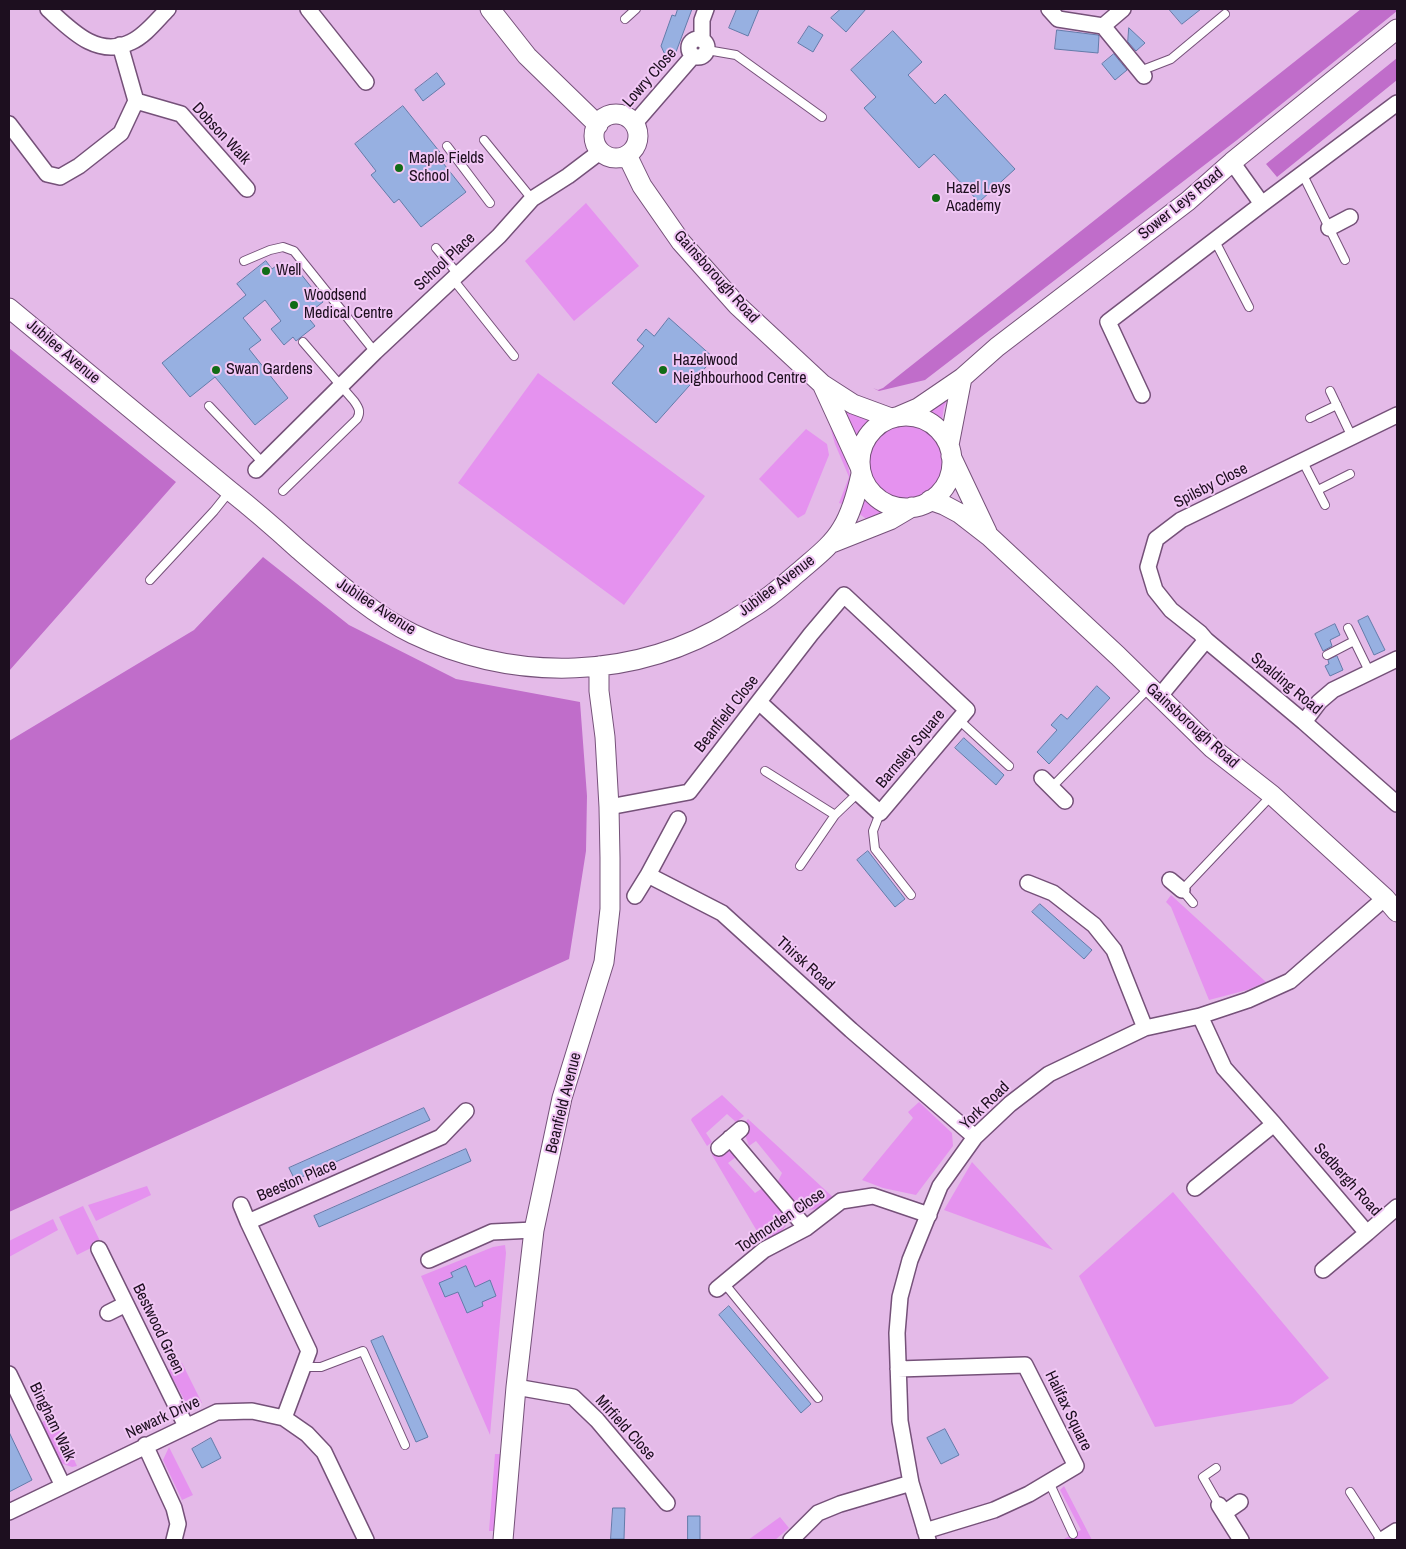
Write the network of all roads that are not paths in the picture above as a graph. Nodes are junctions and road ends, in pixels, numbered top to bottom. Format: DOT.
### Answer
graph roads {
  1 [pos="48,9"];
  2 [pos="168,9"];
  3 [pos="308,9"];
  4 [pos="490,9"];
  5 [pos="636,9"];
  6 [pos="706,9"];
  7 [pos="1049,9"];
  8 [pos="1123,9"];
  9 [pos="1225,14"];
  10 [pos="626,19"];
  11 [pos="1103,26"];
  12 [pos="1397,28"];
  13 [pos="120,45"];
  14 [pos="705,45"];
  15 [pos="1142,74"];
  16 [pos="356,78"];
  17 [pos="136,101"];
  18 [pos="1397,103"];
  19 [pos="822,116"];
  20 [pos="598,124"];
  21 [pos="634,124"];
  22 [pos="10,130"];
  23 [pos="484,140"];
  24 [pos="447,146"];
  25 [pos="601,151"];
  26 [pos="627,155"];
  27 [pos="1232,162"];
  28 [pos="1302,174"];
  29 [pos="247,189"];
  30 [pos="532,199"];
  31 [pos="490,203"];
  32 [pos="1262,204"];
  33 [pos="1350,217"];
  34 [pos="1329,228"];
  35 [pos="1215,241"];
  36 [pos="436,248"];
  37 [pos="1345,260"];
  38 [pos="244,261"];
  39 [pos="455,276"];
  40 [pos="1249,307"];
  41 [pos="9,308"];
  42 [pos="303,342"];
  43 [pos="375,352"];
  44 [pos="514,356"];
  45 [pos="962,378"];
  46 [pos="822,384"];
  47 [pos="341,386"];
  48 [pos="1330,391"];
  49 [pos="1142,395"];
  50 [pos="1337,405"];
  51 [pos="209,406"];
  52 [pos="1397,415"];
  53 [pos="894,417"];
  54 [pos="1310,418"];
  55 [pos="1352,437"];
  56 [pos="950,450"];
  57 [pos="1302,460"];
  58 [pos="259,466"];
  59 [pos="861,471"];
  60 [pos="1350,474"];
  61 [pos="1318,490"];
  62 [pos="230,491"];
  63 [pos="283,492"];
  64 [pos="930,500"];
  65 [pos="1326,505"];
  66 [pos="912,507"];
  67 [pos="990,537"];
  68 [pos="832,543"];
  69 [pos="150,580"];
  70 [pos="844,595"];
  71 [pos="1348,628"];
  72 [pos="1206,640"];
  73 [pos="1354,641"];
  74 [pos="1327,655"];
  75 [pos="1397,659"];
  76 [pos="599,666"];
  77 [pos="1369,671"];
  78 [pos="1154,693"];
  79 [pos="759,702"];
  80 [pos="959,720"];
  81 [pos="1304,722"];
  82 [pos="1009,766"];
  83 [pos="765,771"];
  84 [pos="1047,782"];
  85 [pos="858,793"];
  86 [pos="1272,795"];
  87 [pos="1065,801"];
  88 [pos="1397,804"];
  89 [pos="609,807"];
  90 [pos="880,814"];
  91 [pos="835,815"];
  92 [pos="678,818"];
  93 [pos="800,866"];
  94 [pos="648,875"];
  95 [pos="1028,883"];
  96 [pos="911,895"];
  97 [pos="635,896"];
  98 [pos="1193,902"];
  99 [pos="1391,905"];
  100 [pos="1200,1016"];
  101 [pos="1145,1028"];
  102 [pos="466,1111"];
  103 [pos="1274,1124"];
  104 [pos="975,1137"];
  105 [pos="730,1138"];
  106 [pos="1195,1188"];
  107 [pos="241,1205"];
  108 [pos="1397,1207"];
  109 [pos="929,1214"];
  110 [pos="248,1222"];
  111 [pos="806,1228"];
  112 [pos="534,1230"];
  113 [pos="1367,1233"];
  114 [pos="99,1249"];
  115 [pos="429,1260"];
  116 [pos="1323,1270"];
  117 [pos="721,1286"];
  118 [pos="126,1304"];
  119 [pos="108,1312"];
  120 [pos="303,1367"];
  121 [pos="898,1370"];
  122 [pos="9,1374"];
  123 [pos="516,1386"];
  124 [pos="818,1398"];
  125 [pos="284,1418"];
  126 [pos="186,1426"];
  127 [pos="145,1445"];
  128 [pos="404,1445"];
  129 [pos="1216,1468"];
  130 [pos="1049,1482"];
  131 [pos="911,1483"];
  132 [pos="63,1486"];
  133 [pos="1350,1492"];
  134 [pos="1240,1502"];
  135 [pos="667,1503"];
  136 [pos="1221,1509"];
  137 [pos="9,1512"];
  138 [pos="1396,1531"];
  139 [pos="1074,1534"];
  140 [pos="926,1536"];
  141 [pos="174,1540"];
  142 [pos="366,1540"];
  143 [pos="502,1540"];
  144 [pos="791,1540"];
  145 [pos="1241,1540"];
  146 [pos="1382,1540"];
  1 -- 13 [label="street"];
  2 -- 13 [label="street"];
  3 -- 16 [label="street"];
  4 -- 20 [label="street"];
  5 -- 10 [label="lane"];
  6 -- 14 [label="street"];
  7 -- 11 [label="street"];
  8 -- 11 [label="street"];
  9 -- 15 [label="lane"];
  11 -- 15 [label="street"];
  12 -- 27 [label="street, Sower Leys Road"];
  13 -- 17 [label="street"];
  14 -- 19 [label="lane"];
  14 -- 21 [label="street, Lowry Close"];
  17 -- 22 [label="street"];
  17 -- 29 [label="street, Dobson Walk"];
  18 -- 28 [label="street"];
  20 -- 21 [label="street"];
  20 -- 25 [label="street"];
  21 -- 26 [label="street"];
  23 -- 30 [label="lane"];
  24 -- 31 [label="lane"];
  25 -- 26 [label="street"];
  25 -- 30 [label="street, School Place"];
  26 -- 46 [label="street, Gainsborough Road"];
  27 -- 32 [label="street"];
  27 -- 45 [label="street, Sower Leys Road"];
  28 -- 32 [label="street"];
  28 -- 34 [label="lane"];
  30 -- 39 [label="street, School Place"];
  32 -- 35 [label="street"];
  33 -- 34 [label="street"];
  34 -- 37 [label="lane"];
  35 -- 40 [label="lane"];
  35 -- 49 [label="street"];
  36 -- 39 [label="lane"];
  38 -- 43 [label="lane"];
  39 -- 43 [label="street, School Place"];
  39 -- 44 [label="lane"];
  41 -- 62 [label="street, Jubilee Avenue"];
  42 -- 47 [label="lane"];
  43 -- 47 [label="street, School Place"];
  45 -- 53 [label="street, Sower Leys Road"];
  45 -- 56 [label="street"];
  46 -- 53 [label="street, Gainsborough Road"];
  46 -- 59 [label="street, Gainsborough Road"];
  47 -- 58 [label="street, School Place"];
  47 -- 63 [label="lane"];
  48 -- 50 [label="lane"];
  50 -- 54 [label="lane"];
  50 -- 55 [label="lane"];
  51 -- 58 [label="lane"];
  52 -- 55 [label="street, Spilsby Close"];
  53 -- 56 [label="street"];
  53 -- 59 [label="street"];
  55 -- 57 [label="street, Spilsby Close"];
  56 -- 64 [label="street"];
  56 -- 67 [label="street, Gainsborough Road"];
  57 -- 61 [label="lane"];
  57 -- 72 [label="street, Spilsby Close"];
  59 -- 66 [label="street"];
  59 -- 68 [label="street, Jubilee Avenue"];
  60 -- 61 [label="lane"];
  61 -- 65 [label="lane"];
  62 -- 69 [label="lane"];
  62 -- 76 [label="street, Jubilee Avenue"];
  64 -- 66 [label="street"];
  64 -- 67 [label="street, Gainsborough Road"];
  66 -- 68 [label="street, Jubilee Avenue"];
  67 -- 78 [label="street, Gainsborough Road"];
  68 -- 76 [label="street, Jubilee Avenue"];
  70 -- 79 [label="street, Beanfield Close"];
  70 -- 80 [label="street, Barnsley Square"];
  71 -- 73 [label="lane"];
  72 -- 78 [label="street"];
  72 -- 81 [label="street, Spalding Road"];
  73 -- 74 [label="lane"];
  73 -- 77 [label="lane"];
  75 -- 77 [label="street"];
  76 -- 89 [label="street, Beanfield Avenue"];
  77 -- 81 [label="street"];
  78 -- 84 [label="lane"];
  78 -- 86 [label="street, Gainsborough Road"];
  79 -- 85 [label="street, Barnsley Square"];
  79 -- 89 [label="street, Beanfield Close"];
  80 -- 82 [label="lane"];
  80 -- 90 [label="street, Barnsley Square"];
  81 -- 88 [label="street, Spalding Road"];
  83 -- 91 [label="lane"];
  84 -- 87 [label="street"];
  85 -- 90 [label="street, Barnsley Square"];
  85 -- 91 [label="lane"];
  86 -- 98 [label="lane"];
  86 -- 99 [label="street, Gainsborough Road"];
  89 -- 112 [label="street, Beanfield Avenue"];
  90 -- 96 [label="lane"];
  91 -- 93 [label="lane"];
  92 -- 94 [label="street"];
  94 -- 97 [label="street"];
  94 -- 104 [label="street, Thirsk Road"];
  95 -- 101 [label="street"];
  99 -- 100 [label="street, York Road"];
  100 -- 101 [label="street, York Road"];
  100 -- 103 [label="street, Sedbergh Road"];
  101 -- 104 [label="street, York Road"];
  102 -- 110 [label="street, Beeston Place"];
  103 -- 106 [label="street"];
  103 -- 113 [label="street, Sedbergh Road"];
  104 -- 109 [label="street, York Road"];
  105 -- 111 [label="street"];
  107 -- 110 [label="street"];
  108 -- 113 [label="street, Sedbergh Road"];
  109 -- 111 [label="street, Todmorden Close"];
  109 -- 121 [label="street, York Road"];
  110 -- 120 [label="street, Beeston Place"];
  111 -- 117 [label="street, Todmorden Close"];
  112 -- 115 [label="street"];
  112 -- 123 [label="street, Beanfield Avenue"];
  113 -- 116 [label="street"];
  114 -- 118 [label="street, Bestwood Green"];
  117 -- 124 [label="lane"];
  118 -- 119 [label="street"];
  118 -- 126 [label="street, Bestwood Green"];
  120 -- 125 [label="street, Beeston Place"];
  120 -- 128 [label="lane"];
  121 -- 130 [label="street, Halifax Square"];
  121 -- 131 [label="street, York Road"];
  122 -- 132 [label="street, Bingham Walk"];
  123 -- 135 [label="street, Mirfield Close"];
  123 -- 143 [label="street, Beanfield Avenue"];
  125 -- 126 [label="street, Newark Drive"];
  125 -- 142 [label="street, Newark Drive"];
  126 -- 127 [label="street, Newark Drive"];
  127 -- 132 [label="street, Newark Drive"];
  127 -- 141 [label="street"];
  129 -- 136 [label="lane"];
  130 -- 139 [label="lane"];
  130 -- 140 [label="street, Halifax Square"];
  131 -- 140 [label="street, York Road"];
  131 -- 144 [label="street"];
  132 -- 137 [label="street, Newark Drive"];
  133 -- 146 [label="lane"];
  134 -- 136 [label="street"];
  136 -- 145 [label="street"];
  138 -- 146 [label="street"];
}
